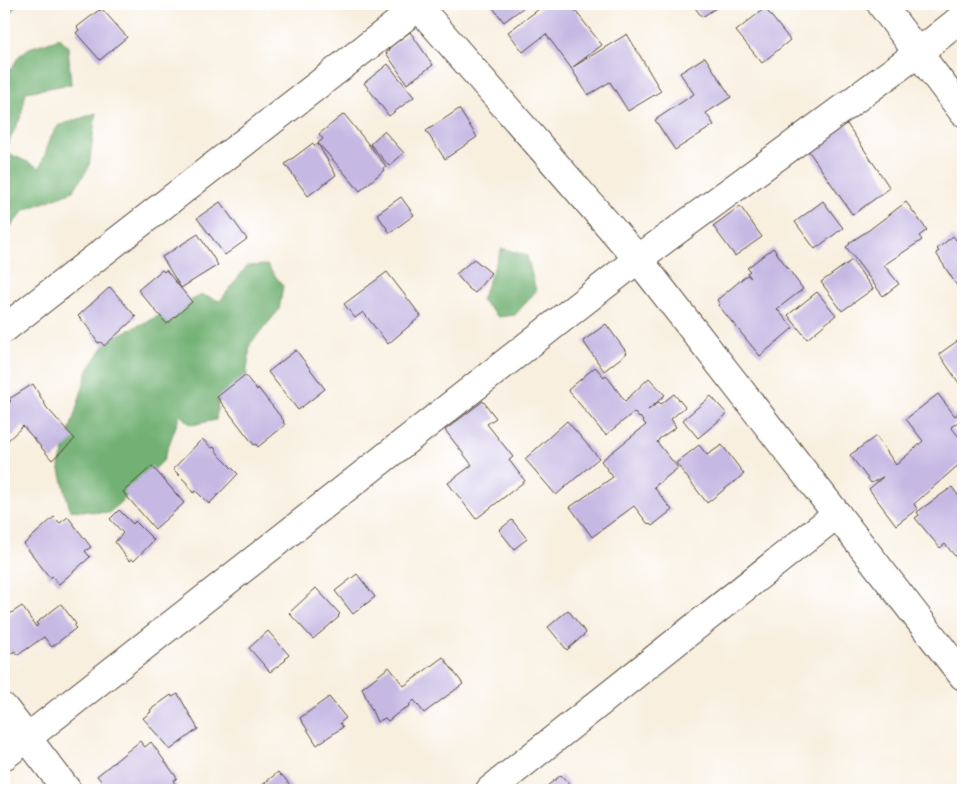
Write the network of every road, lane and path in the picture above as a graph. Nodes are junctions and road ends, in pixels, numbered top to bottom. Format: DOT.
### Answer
graph roads {
  1 [pos="881,4"];
  2 [pos="419,5"];
  3 [pos="963,18"];
  4 [pos="918,53"];
  5 [pos="963,112"];
  6 [pos="638,259"];
  7 [pos="4,329"];
  8 [pos="837,514"];
  9 [pos="963,676"];
  10 [pos="4,708"];
  11 [pos="27,738"];
  12 [pos="4,756"];
  13 [pos="68,790"];
  14 [pos="490,790"];
  1 -- 4 [label="street"];
  2 -- 6 [label="street"];
  2 -- 7 [label="street"];
  3 -- 4 [label="street"];
  4 -- 5 [label="street"];
  4 -- 6 [label="street"];
  6 -- 8 [label="street"];
  6 -- 11 [label="street"];
  8 -- 9 [label="street"];
  8 -- 14 [label="street"];
  10 -- 11 [label="street"];
  11 -- 12 [label="street"];
  11 -- 13 [label="street"];
}
